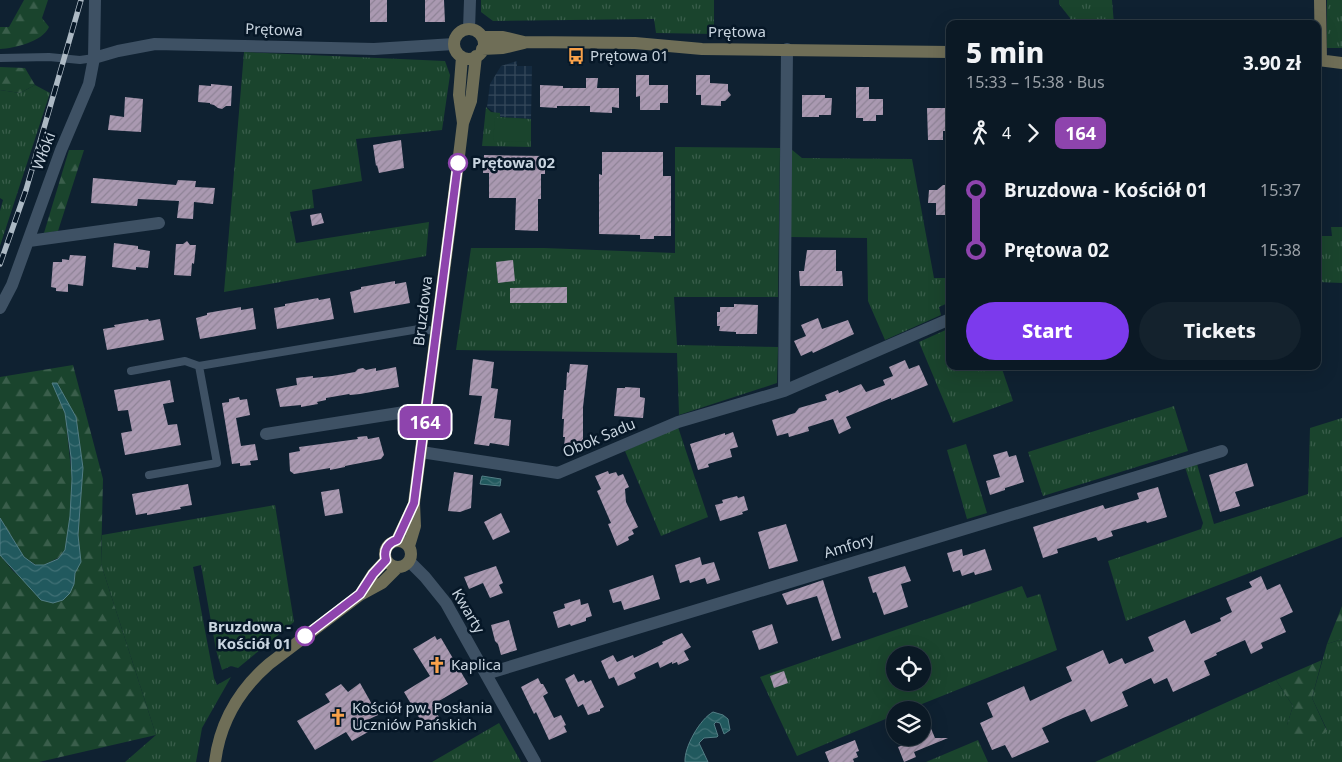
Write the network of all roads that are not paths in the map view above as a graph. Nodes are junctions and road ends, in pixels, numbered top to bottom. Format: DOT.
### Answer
graph roads {
  1 [pos="95,0"];
  2 [pos="470,0"];
  3 [pos="1320,0"];
  4 [pos="1320,20"];
  5 [pos="469,29"];
  6 [pos="454,44"];
  7 [pos="480,48"];
  8 [pos="787,49"];
  9 [pos="946,52"];
  10 [pos="462,57"];
  11 [pos="0,58"];
  12 [pos="94,58"];
  13 [pos="1321,60"];
  14 [pos="1342,63"];
  15 [pos="463,124"];
  16 [pos="159,222"];
  17 [pos="29,241"];
  18 [pos="0,308"];
  19 [pos="946,321"];
  20 [pos="436,331"];
  21 [pos="199,366"];
  22 [pos="131,371"];
  23 [pos="784,391"];
  24 [pos="426,411"];
  25 [pos="266,434"];
  26 [pos="1222,451"];
  27 [pos="421,452"];
  28 [pos="149,475"];
  29 [pos="414,503"];
  30 [pos="397,540"];
  31 [pos="409,546"];
  32 [pos="386,560"];
  33 [pos="404,564"];
  34 [pos="360,594"];
  35 [pos="486,674"];
  36 [pos="215,762"];
  37 [pos="535,762"];
  1 -- 12 [label="street, Włóki"];
  2 -- 5 [label="street"];
  3 -- 4 [label="street"];
  5 -- 6 [label="street"];
  5 -- 7 [label="street"];
  6 -- 10 [label="street"];
  6 -- 12 [label="street, Prętowa"];
  7 -- 8 [label="street, Prętowa"];
  7 -- 10 [label="street"];
  7 -- 15 [label="street, Bruzdowa"];
  8 -- 9 [label="street, Prętowa"];
  8 -- 23 [label="street"];
  10 -- 15 [label="street, Bruzdowa"];
  11 -- 12 [label="lane"];
  12 -- 17 [label="street, Włóki"];
  13 -- 14 [label="street"];
  15 -- 20 [label="street, Bruzdowa"];
  16 -- 17 [label="street"];
  17 -- 18 [label="street, Włóki"];
  19 -- 23 [label="street, Obok Sadu"];
  20 -- 21 [label="lane"];
  20 -- 24 [label="street, Bruzdowa"];
  21 -- 22 [label="lane"];
  21 -- 28 [label="lane"];
  23 -- 27 [label="street, Obok Sadu"];
  24 -- 25 [label="street"];
  24 -- 27 [label="street, Bruzdowa"];
  26 -- 35 [label="street, Amfory"];
  27 -- 29 [label="street, Bruzdowa"];
  29 -- 30 [label="street, Bruzdowa"];
  29 -- 31 [label="street, Bruzdowa"];
  30 -- 31 [label="street"];
  30 -- 32 [label="street"];
  31 -- 33 [label="street"];
  32 -- 33 [label="street"];
  32 -- 34 [label="street"];
  33 -- 34 [label="street"];
  33 -- 35 [label="street, Kwarty"];
  34 -- 36 [label="street"];
  35 -- 37 [label="street, Kwarty"];
}
